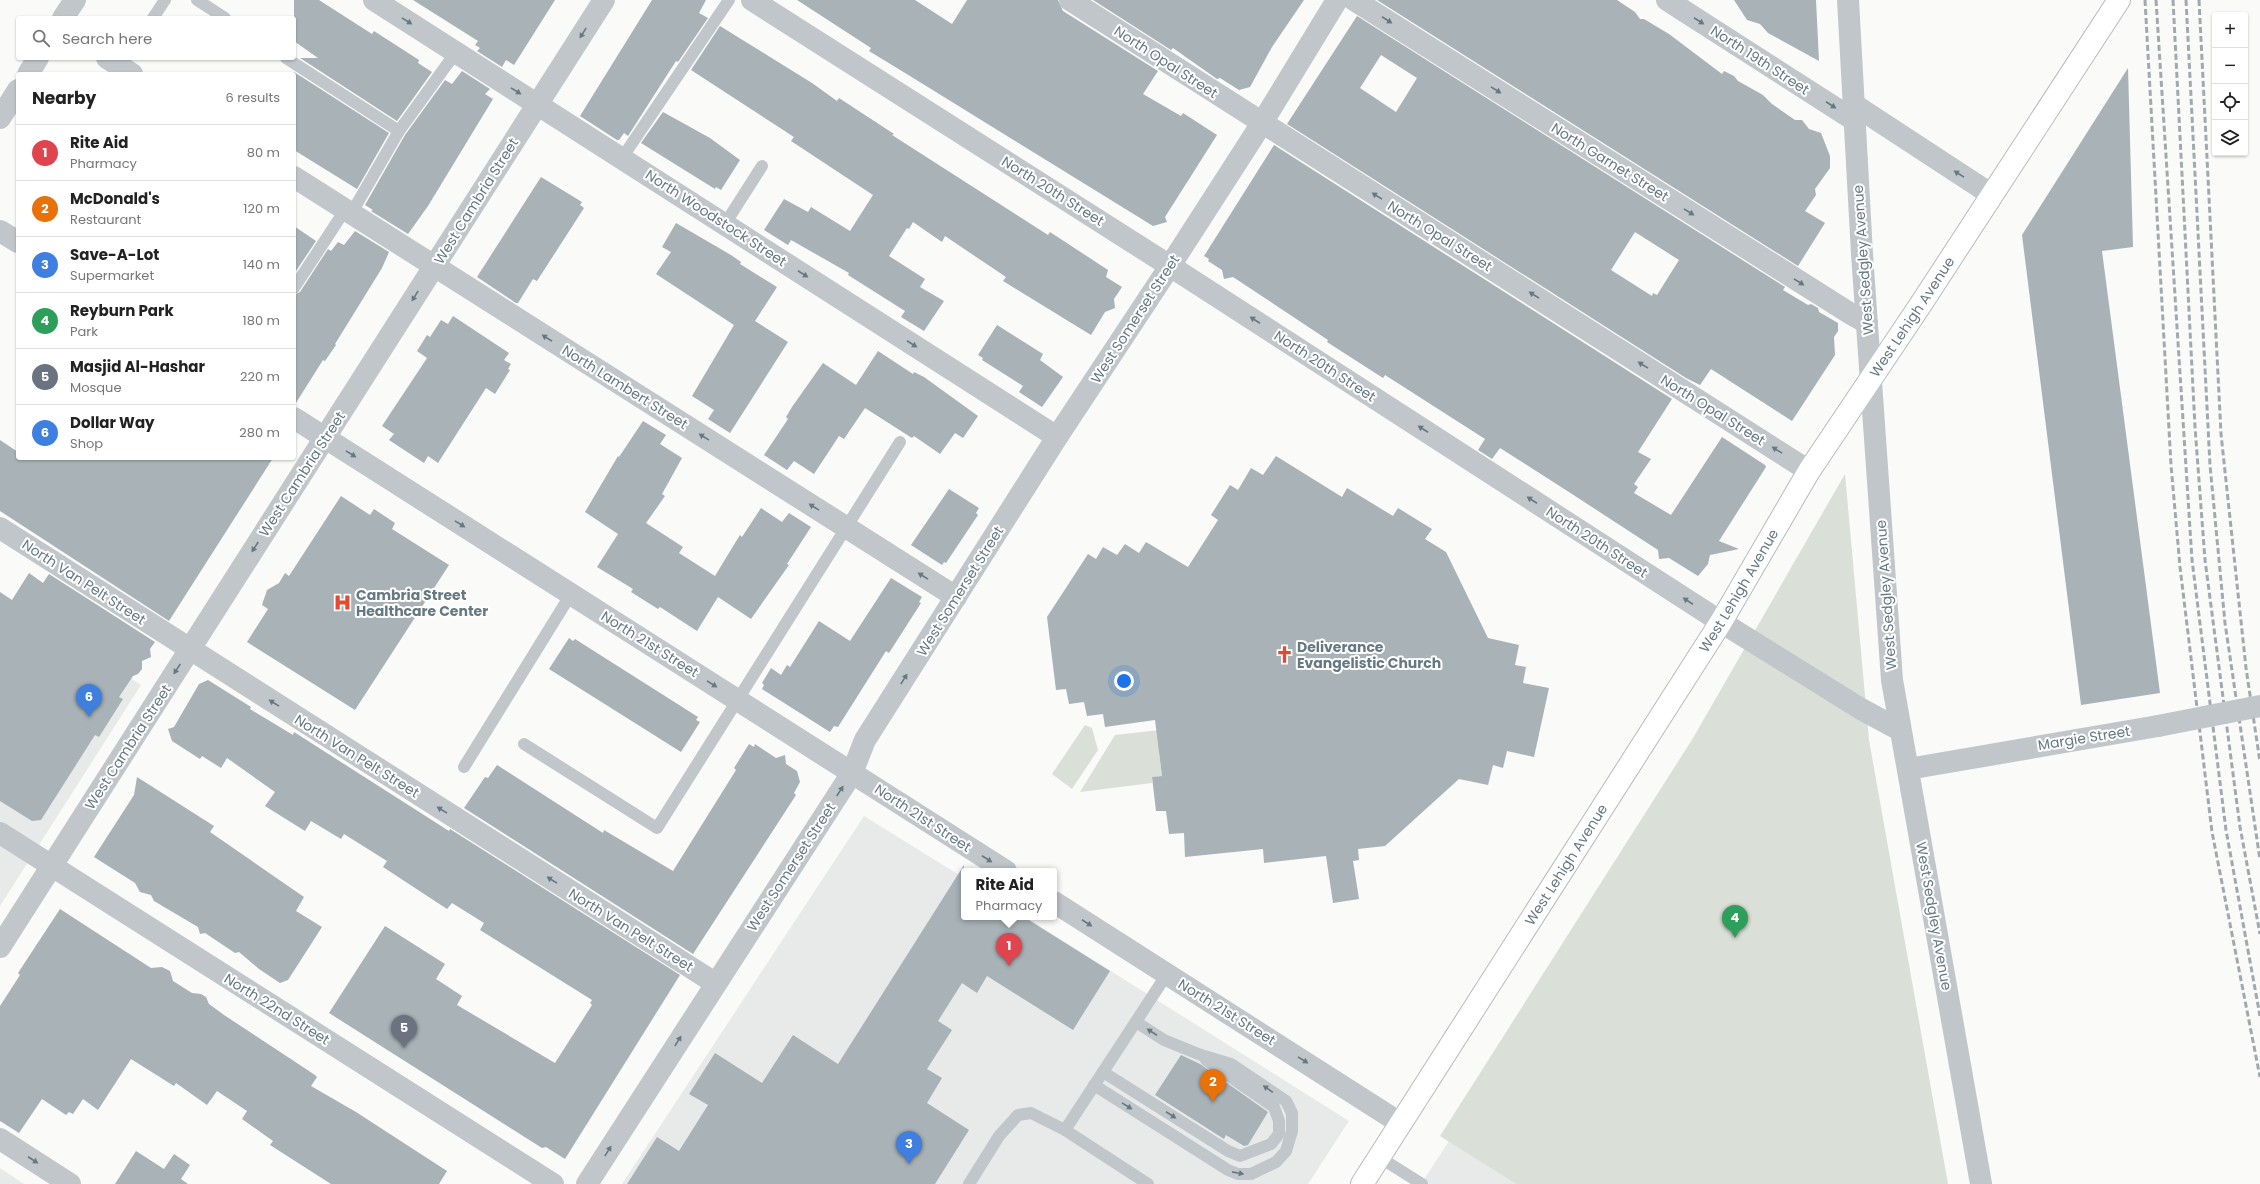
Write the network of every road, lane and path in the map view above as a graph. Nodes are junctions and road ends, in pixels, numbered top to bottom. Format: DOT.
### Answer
graph roads {
  1 [pos="75,0"];
  2 [pos="165,0"];
  3 [pos="197,0"];
  4 [pos="374,0"];
  5 [pos="604,0"];
  6 [pos="729,0"];
  7 [pos="752,0"];
  8 [pos="1070,0"];
  9 [pos="1337,0"];
  10 [pos="1354,0"];
  11 [pos="1667,0"];
  12 [pos="1848,0"];
  13 [pos="2119,0"];
  14 [pos="65,16"];
  15 [pos="154,16"];
  16 [pos="222,16"];
  17 [pos="456,52"];
  18 [pos="37,60"];
  19 [pos="289,60"];
  20 [pos="29,72"];
  21 [pos="16,93"];
  22 [pos="537,104"];
  23 [pos="1854,112"];
  24 [pos="0,118"];
  25 [pos="1262,123"];
  26 [pos="399,131"];
  27 [pos="622,158"];
  28 [pos="762,166"];
  29 [pos="296,178"];
  30 [pos="1992,195"];
  31 [pos="348,212"];
  32 [pos="725,224"];
  33 [pos="0,231"];
  34 [pos="16,241"];
  35 [pos="1170,266"];
  36 [pos="434,267"];
  37 [pos="296,285"];
  38 [pos="1867,323"];
  39 [pos="1871,379"];
  40 [pos="296,419"];
  41 [pos="1057,437"];
  42 [pos="325,438"];
  43 [pos="900,442"];
  44 [pos="1810,471"];
  45 [pos="845,527"];
  46 [pos="0,528"];
  47 [pos="571,594"];
  48 [pos="956,597"];
  49 [pos="1720,622"];
  50 [pos="190,649"];
  51 [pos="737,700"];
  52 [pos="2260,706"];
  53 [pos="1900,730"];
  54 [pos="524,744"];
  55 [pos="464,767"];
  56 [pos="1908,769"];
  57 [pos="852,773"];
  58 [pos="0,833"];
  59 [pos="52,866"];
  60 [pos="1001,868"];
  61 [pos="1057,904"];
  62 [pos="0,948"];
  63 [pos="1167,974"];
  64 [pos="715,983"];
  65 [pos="1136,1022"];
  66 [pos="1201,1055"];
  67 [pos="1103,1072"];
  68 [pos="1094,1085"];
  69 [pos="1400,1123"];
  70 [pos="1065,1130"];
  71 [pos="0,1139"];
  72 [pos="1379,1157"];
  73 [pos="70,1184"];
  74 [pos="553,1184"];
  75 [pos="587,1184"];
  76 [pos="969,1184"];
  77 [pos="1148,1184"];
  78 [pos="1362,1184"];
  79 [pos="1422,1184"];
  80 [pos="1981,1184"];
  1 -- 14 [label="street"];
  2 -- 15 [label="lane"];
  3 -- 16 [label="lane"];
  4 -- 17 [label="street, North Woodstock Street, one-way"];
  5 -- 22 [label="street, West Cambria Street, one-way"];
  6 -- 27 [label="lane"];
  7 -- 35 [label="street, North 20th Street"];
  8 -- 25 [label="street, North Opal Street"];
  9 -- 25 [label="street, West Somerset Street"];
  10 -- 38 [label="street, North Garnet Street, one-way"];
  11 -- 23 [label="street, North 19th Street, one-way"];
  12 -- 23 [label="street, West Sedgley Avenue"];
  13 -- 30 [label="main road, West Lehigh Avenue"];
  17 -- 22 [label="street, North Woodstock Street, one-way"];
  17 -- 26 [label="lane"];
  18 -- 20 [label="street"];
  19 -- 26 [label="lane"];
  21 -- 24 [label="street"];
  22 -- 27 [label="street, North Woodstock Street"];
  22 -- 36 [label="street, West Cambria Street"];
  30 -- 23 [label="street, North 19th Street, one-way"];
  23 -- 38 [label="street, West Sedgley Avenue"];
  25 -- 35 [label="street, West Somerset Street"];
  44 -- 25 [label="street, North Opal Street, one-way"];
  26 -- 31 [label="lane"];
  27 -- 32 [label="street, North Woodstock Street"];
  28 -- 32 [label="lane"];
  29 -- 31 [label="street, North Lambert Street"];
  30 -- 39 [label="main road, West Lehigh Avenue"];
  31 -- 36 [label="street, North Lambert Street"];
  31 -- 37 [label="lane"];
  32 -- 41 [label="street, North Woodstock Street, one-way"];
  33 -- 34 [label="street"];
  35 -- 41 [label="street, West Somerset Street"];
  49 -- 35 [label="street, North 20th Street, one-way"];
  36 -- 42 [label="street, West Cambria Street, one-way"];
  45 -- 36 [label="street, North Lambert Street, one-way"];
  38 -- 39 [label="street, West Sedgley Avenue"];
  39 -- 44 [label="main road, West Lehigh Avenue"];
  39 -- 53 [label="street, West Sedgley Avenue"];
  40 -- 42 [label="street, North 21st Street"];
  41 -- 48 [label="street, West Somerset Street"];
  42 -- 47 [label="street, North 21st Street, one-way"];
  42 -- 50 [label="street, West Cambria Street, one-way"];
  43 -- 45 [label="lane"];
  44 -- 49 [label="main road, West Lehigh Avenue"];
  48 -- 45 [label="street, North Lambert Street, one-way"];
  45 -- 51 [label="lane"];
  46 -- 50 [label="street, North Van Pelt Street"];
  47 -- 51 [label="street, North 21st Street, one-way"];
  47 -- 55 [label="lane"];
  57 -- 48 [label="street, West Somerset Street, one-way"];
  49 -- 53 [label="street, North 20th Street"];
  49 -- 69 [label="main road, West Lehigh Avenue"];
  50 -- 59 [label="street, West Cambria Street, one-way"];
  64 -- 50 [label="street, North Van Pelt Street, one-way"];
  51 -- 54 [label="lane"];
  51 -- 57 [label="street, North 21st Street"];
  52 -- 56 [label="street, Margie Street, bridge"];
  53 -- 56 [label="street, West Sedgley Avenue"];
  56 -- 80 [label="street, West Sedgley Avenue"];
  57 -- 60 [label="street, North 21st Street, one-way"];
  64 -- 57 [label="street, West Somerset Street, one-way"];
  58 -- 59 [label="street, North 22nd Street"];
  59 -- 62 [label="street, West Cambria Street"];
  59 -- 74 [label="street, North 22nd Street"];
  61 -- 63 [label="street, North 21st Street, one-way"];
  63 -- 65 [label="lane"];
  63 -- 69 [label="street, North 21st Street, one-way"];
  75 -- 64 [label="street, West Somerset Street, one-way"];
  66 -- 65 [label="lane, one-way"];
  65 -- 67 [label="lane"];
  67 -- 66 [label="lane, one-way"];
  68 -- 66 [label="lane, one-way"];
  67 -- 68 [label="lane"];
  68 -- 70 [label="lane"];
  69 -- 72 [label="main road, West Lehigh Avenue"];
  70 -- 76 [label="lane"];
  70 -- 77 [label="lane"];
  71 -- 73 [label="street, one-way"];
  72 -- 78 [label="main road, West Lehigh Avenue"];
  72 -- 79 [label="lane"];
}
